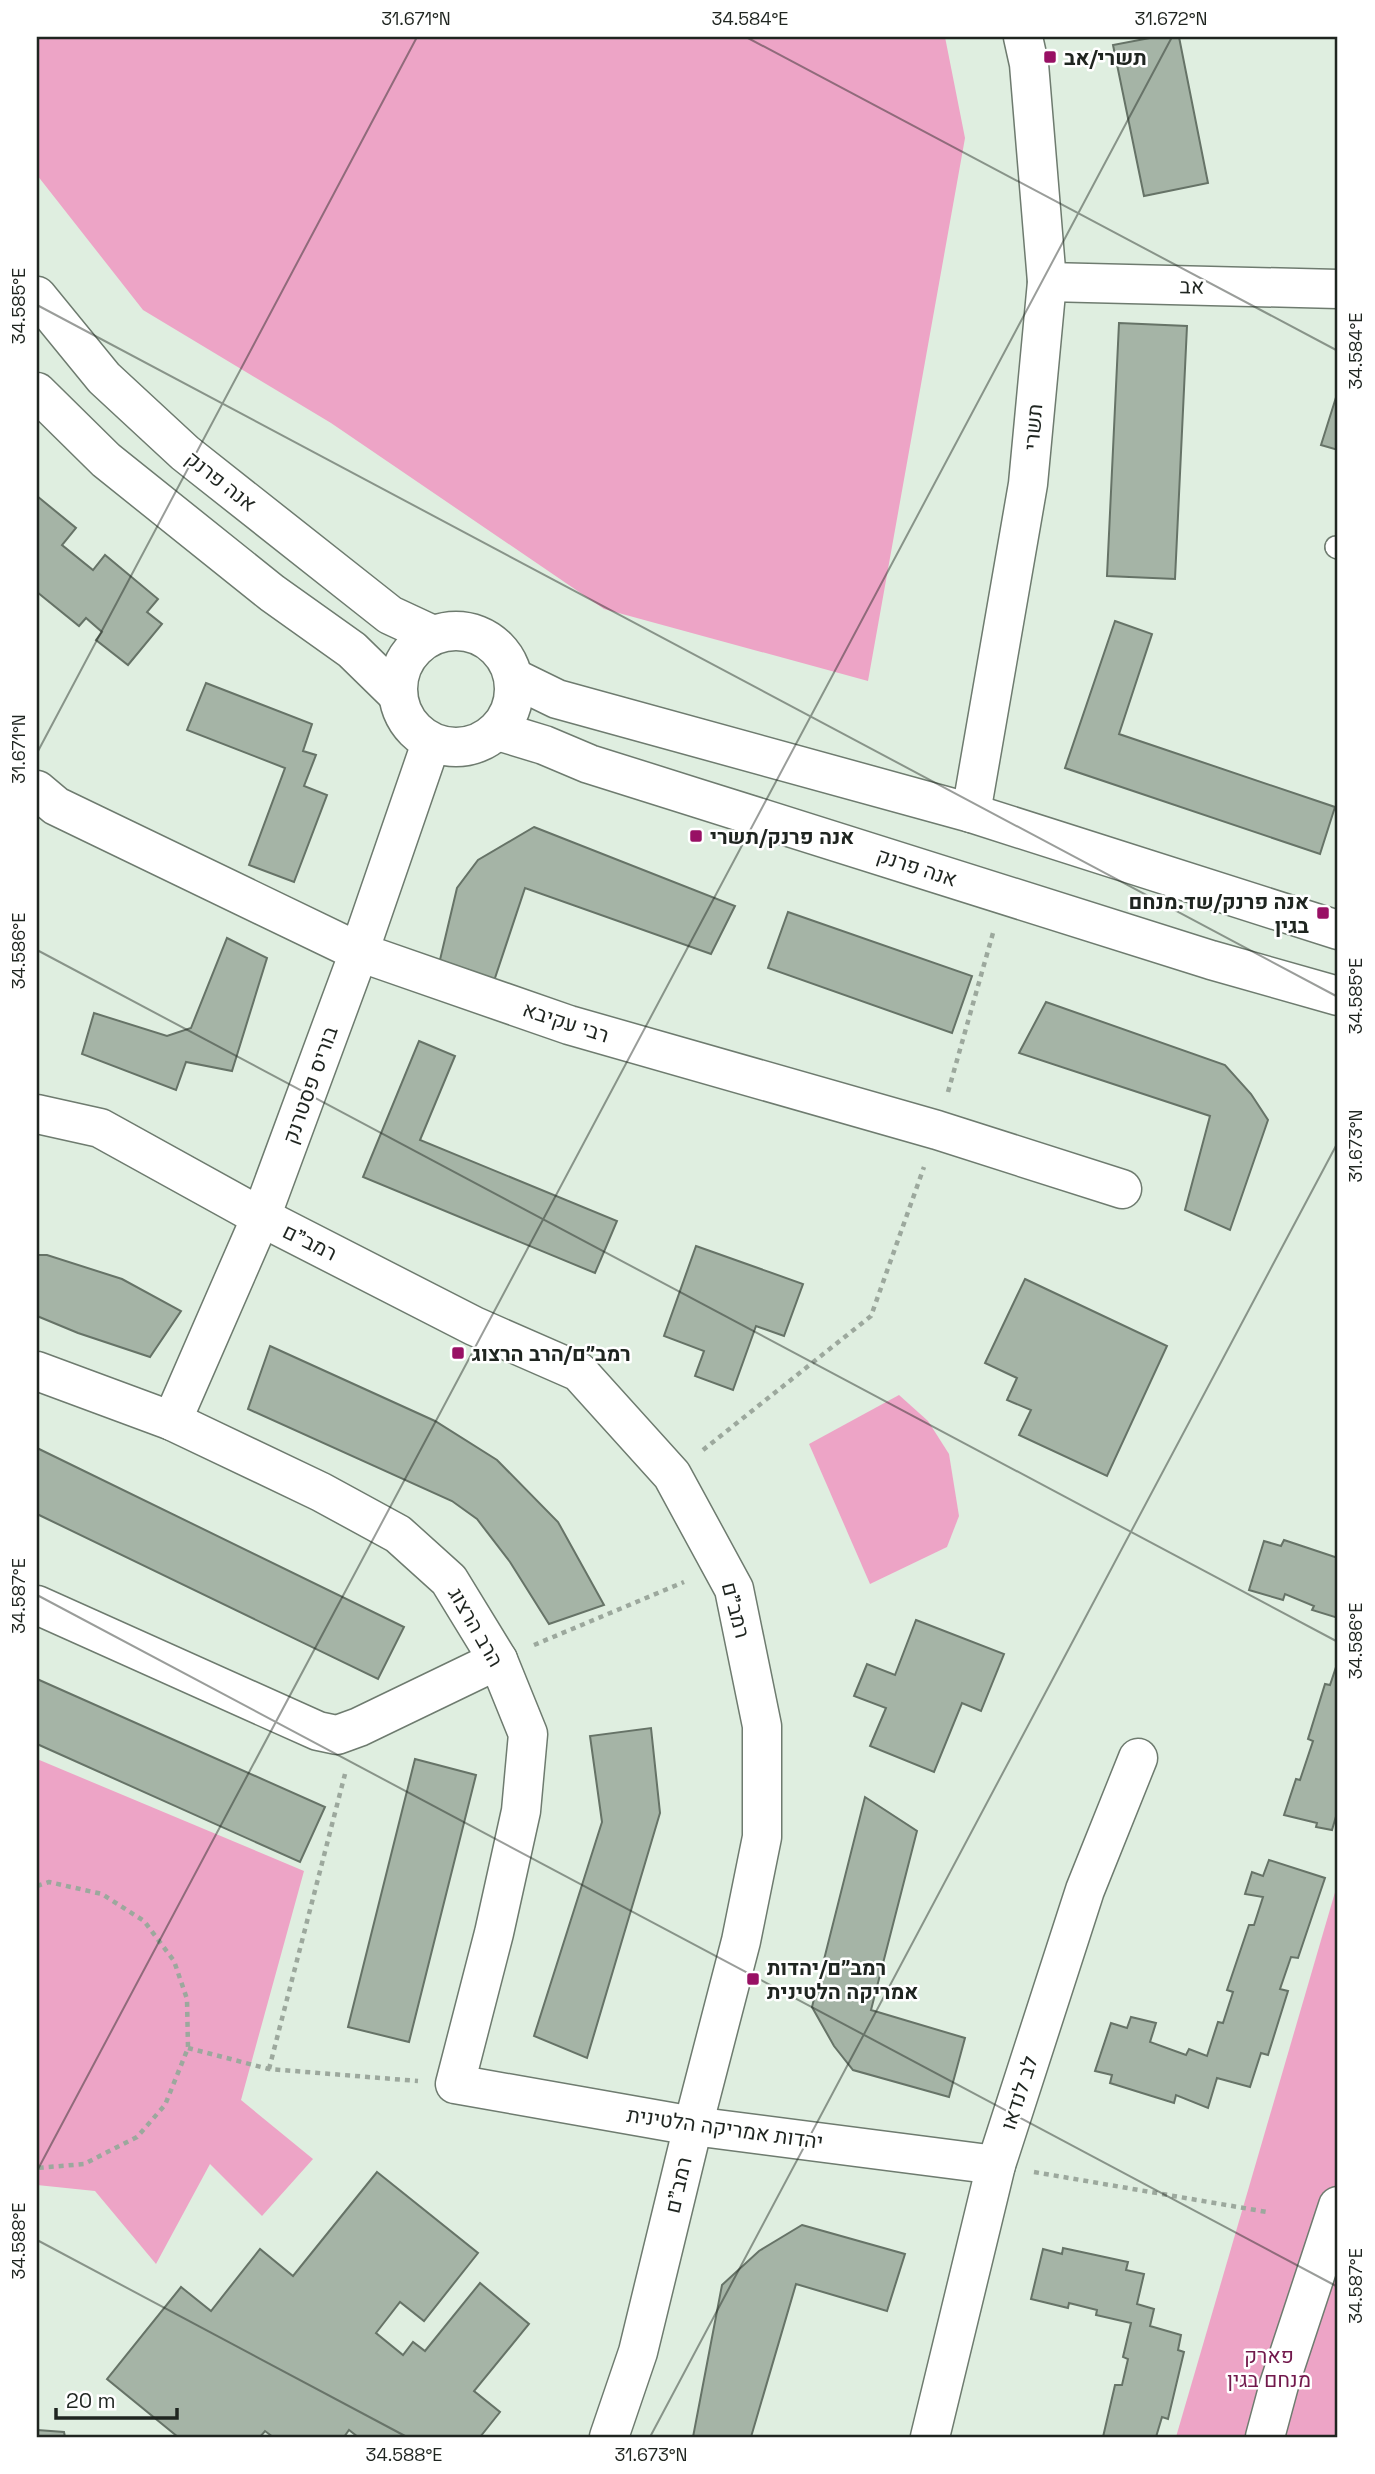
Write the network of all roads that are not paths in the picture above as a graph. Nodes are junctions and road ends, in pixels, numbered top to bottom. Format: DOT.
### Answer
graph roads {
  1 [pos="1023,37"];
  2 [pos="1046,282"];
  3 [pos="1338,289"];
  4 [pos="37,296"];
  5 [pos="37,392"];
  6 [pos="433,635"];
  7 [pos="514,678"];
  8 [pos="398,695"];
  9 [pos="498,731"];
  10 [pos="431,743"];
  11 [pos="37,790"];
  12 [pos="971,813"];
  13 [pos="1338,930"];
  14 [pos="359,952"];
  15 [pos="1338,996"];
  16 [pos="37,1114"];
  17 [pos="1122,1189"];
  18 [pos="261,1217"];
  19 [pos="37,1371"];
  20 [pos="172,1421"];
  21 [pos="37,1605"];
  22 [pos="498,1660"];
  23 [pos="1138,1758"];
  24 [pos="455,2084"];
  25 [pos="692,2126"];
  26 [pos="996,2165"];
  27 [pos="1338,2206"];
  28 [pos="609,2437"];
  29 [pos="930,2437"];
  30 [pos="1265,2437"];
  1 -- 2 [label="street, תשרי"];
  2 -- 3 [label="street, אב"];
  2 -- 12 [label="street, תשרי"];
  4 -- 6 [label="street, אנה פרנק"];
  5 -- 8 [label="street"];
  6 -- 7 [label="street"];
  6 -- 8 [label="street"];
  7 -- 9 [label="street"];
  7 -- 12 [label="street"];
  8 -- 10 [label="street"];
  9 -- 10 [label="street"];
  9 -- 15 [label="street, אנה פרנק"];
  10 -- 14 [label="street, בוריס פסטרנק"];
  11 -- 14 [label="street, רבי עקיבא"];
  12 -- 13 [label="street"];
  14 -- 17 [label="street, רבי עקיבא"];
  14 -- 18 [label="street, בוריס פסטרנק"];
  16 -- 18 [label="street, רמב\"ם"];
  18 -- 20 [label="street, בוריס פסטרנק"];
  18 -- 25 [label="street, רמב\"ם"];
  19 -- 20 [label="street, הרב הרצוג"];
  20 -- 22 [label="street, הרב הרצוג"];
  21 -- 22 [label="street"];
  22 -- 24 [label="street, הרב הרצוג"];
  23 -- 26 [label="street, לב לנדאו"];
  24 -- 25 [label="street, יהדות אמריקה הלטינית"];
  25 -- 26 [label="street, יהדות אמריקה הלטינית"];
  25 -- 28 [label="street, רמב\"ם"];
  26 -- 29 [label="street, לב לנדאו"];
  27 -- 30 [label="street"];
}
